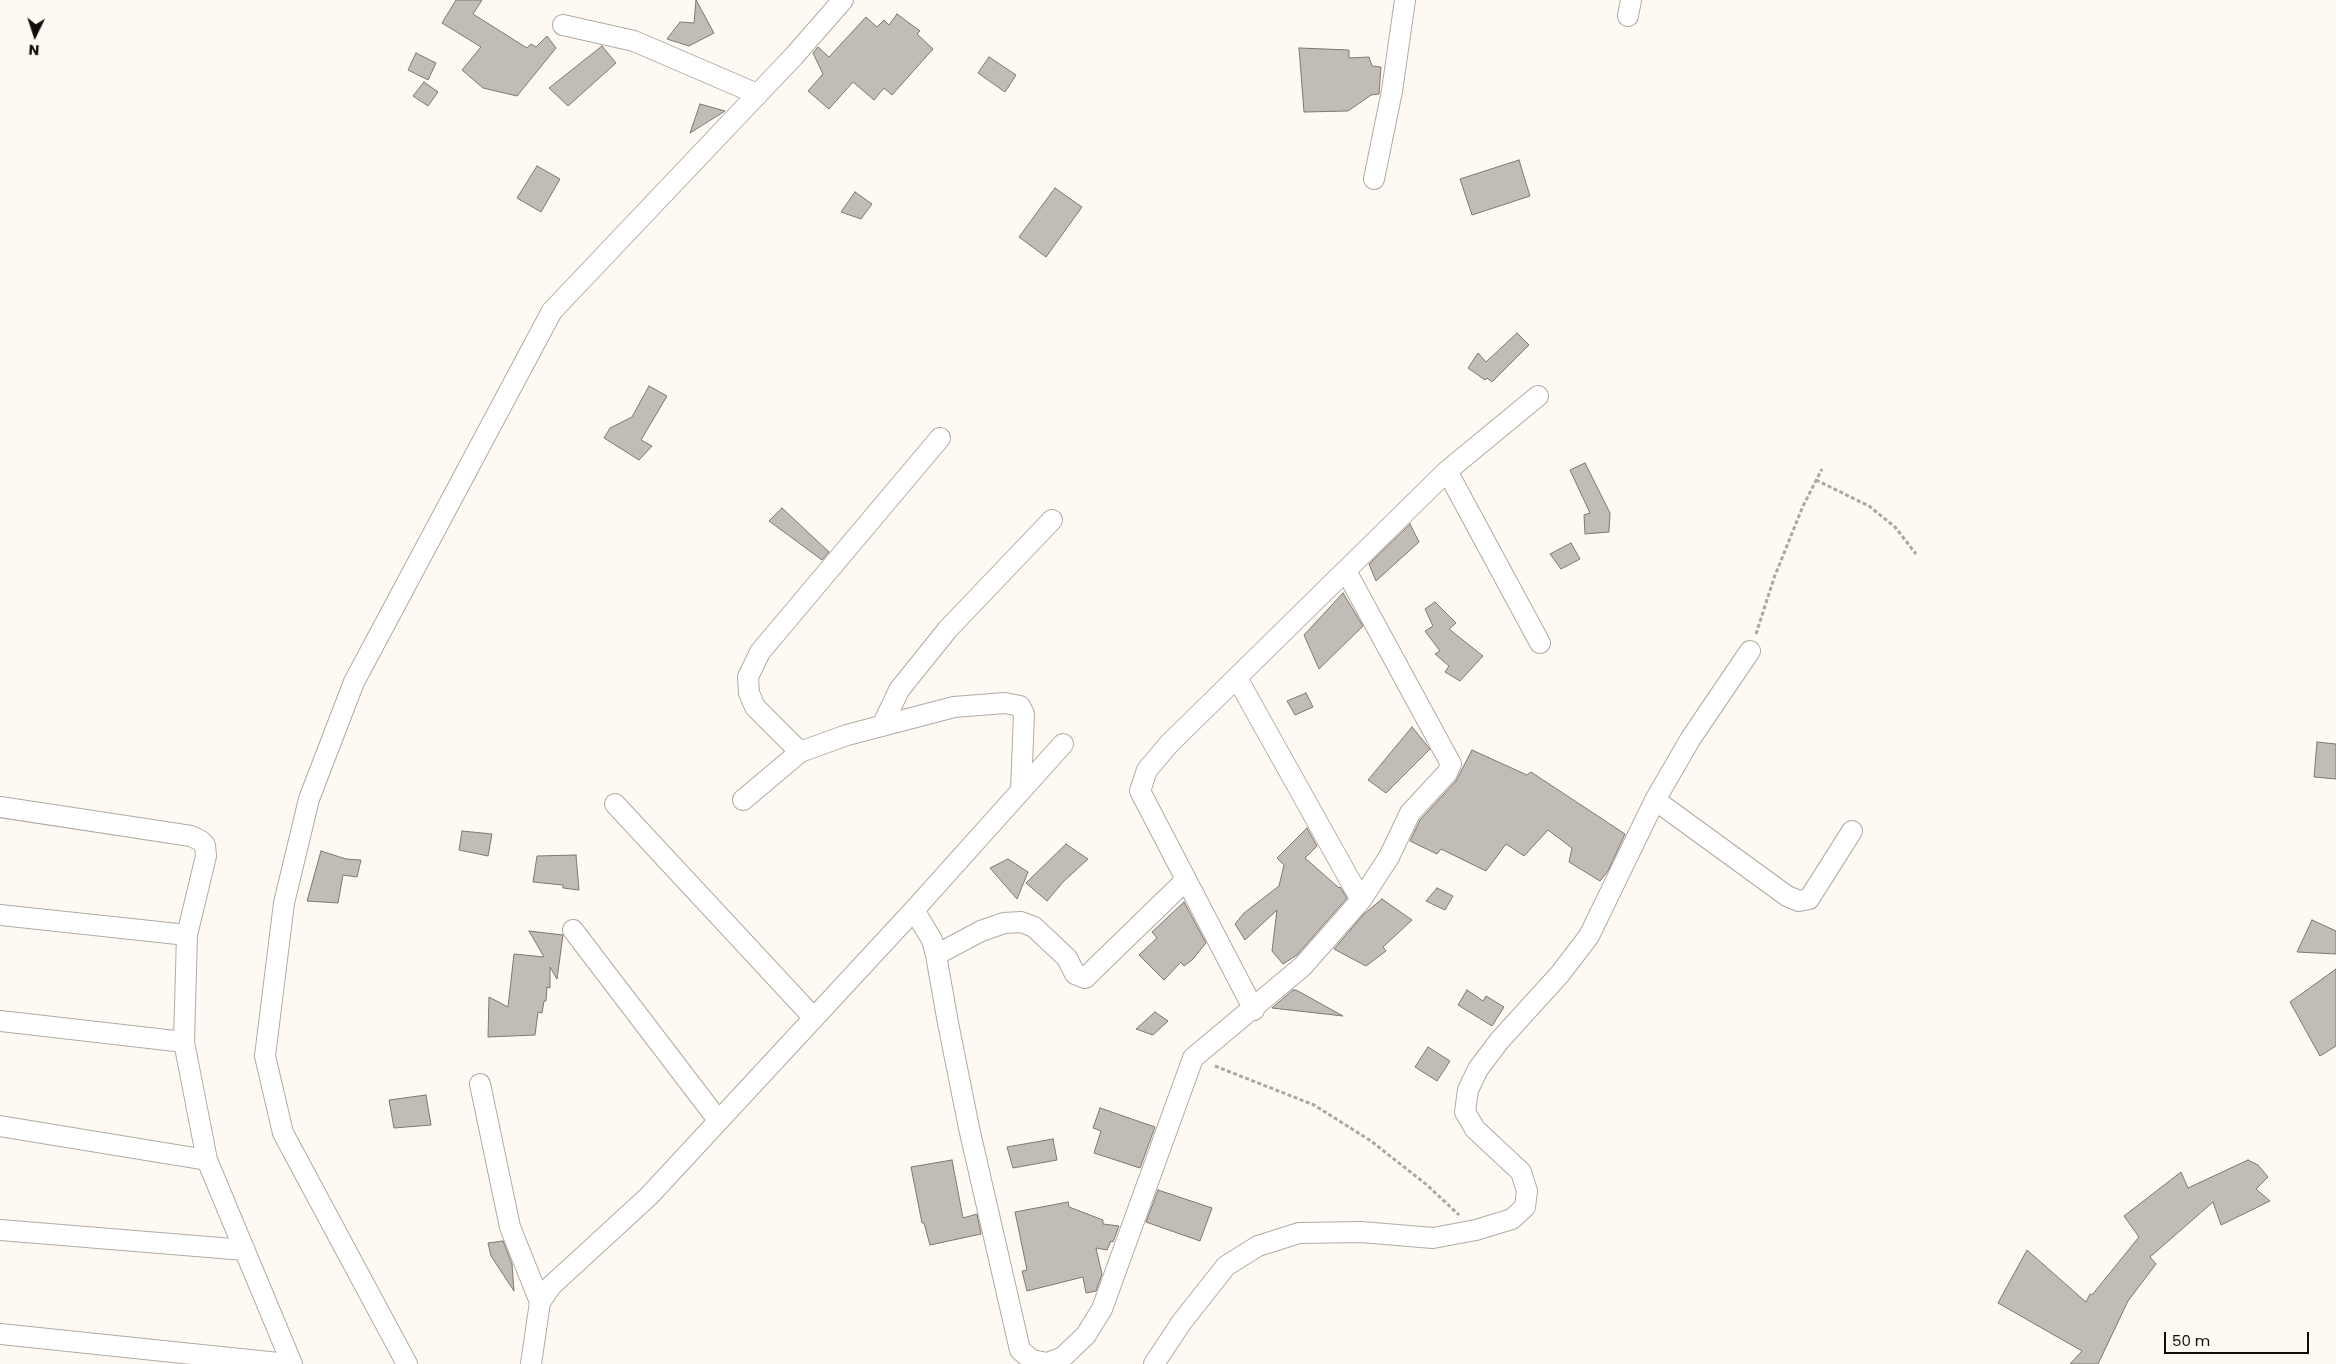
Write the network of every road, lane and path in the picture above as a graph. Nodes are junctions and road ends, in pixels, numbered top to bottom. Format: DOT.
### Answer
graph roads {
  1 [pos="843,0"];
  2 [pos="1405,0"];
  3 [pos="563,25"];
  4 [pos="757,94"];
  5 [pos="1374,179"];
  6 [pos="1538,396"];
  7 [pos="940,438"];
  8 [pos="1822,469"];
  9 [pos="1447,471"];
  10 [pos="1816,480"];
  11 [pos="1052,520"];
  12 [pos="1916,554"];
  13 [pos="1346,571"];
  14 [pos="1540,643"];
  15 [pos="1750,651"];
  16 [pos="1237,678"];
  17 [pos="882,726"];
  18 [pos="1063,744"];
  19 [pos="800,752"];
  20 [pos="1021,790"];
  21 [pos="743,800"];
  22 [pos="1655,800"];
  23 [pos="615,804"];
  24 [pos="0,807"];
  25 [pos="1852,831"];
  26 [pos="1186,880"];
  27 [pos="1361,900"];
  28 [pos="914,910"];
  29 [pos="0,915"];
  30 [pos="573,930"];
  31 [pos="187,935"];
  32 [pos="936,955"];
  33 [pos="1254,1010"];
  34 [pos="813,1017"];
  35 [pos="0,1021"];
  36 [pos="184,1042"];
  37 [pos="1193,1058"];
  38 [pos="480,1084"];
  39 [pos="718,1120"];
  40 [pos="0,1126"];
  41 [pos="207,1160"];
  42 [pos="0,1230"];
  43 [pos="1476,1230"];
  44 [pos="245,1250"];
  45 [pos="540,1302"];
  46 [pos="0,1334"];
  47 [pos="288,1364"];
  48 [pos="292,1364"];
  49 [pos="407,1364"];
  50 [pos="531,1364"];
  51 [pos="1154,1364"];
  1 -- 4 [label="street"];
  2 -- 5 [label="street"];
  3 -- 4 [label="street"];
  4 -- 49 [label="street"];
  6 -- 9 [label="street"];
  7 -- 19 [label="street"];
  8 -- 10 [label="path"];
  9 -- 13 [label="street"];
  9 -- 14 [label="street"];
  10 -- 12 [label="path"];
  10 -- 15 [label="path"];
  11 -- 17 [label="street"];
  13 -- 16 [label="street"];
  13 -- 27 [label="street"];
  15 -- 22 [label="street"];
  16 -- 26 [label="street"];
  16 -- 27 [label="street"];
  17 -- 19 [label="street"];
  17 -- 20 [label="street"];
  18 -- 20 [label="street"];
  19 -- 21 [label="street"];
  20 -- 28 [label="street"];
  22 -- 25 [label="street"];
  22 -- 43 [label="street"];
  23 -- 34 [label="street"];
  24 -- 31 [label="street"];
  26 -- 32 [label="street"];
  26 -- 33 [label="street"];
  27 -- 33 [label="street"];
  28 -- 32 [label="street"];
  28 -- 34 [label="street"];
  29 -- 31 [label="street"];
  30 -- 39 [label="street"];
  31 -- 36 [label="street"];
  32 -- 37 [label="street"];
  33 -- 37 [label="street"];
  34 -- 39 [label="street"];
  35 -- 36 [label="street"];
  36 -- 41 [label="street"];
  37 -- 43 [label="path"];
  38 -- 45 [label="street"];
  39 -- 45 [label="street"];
  40 -- 41 [label="street"];
  41 -- 44 [label="street"];
  42 -- 44 [label="street"];
  43 -- 51 [label="street"];
  44 -- 48 [label="street"];
  45 -- 50 [label="street"];
  46 -- 47 [label="street"];
}
